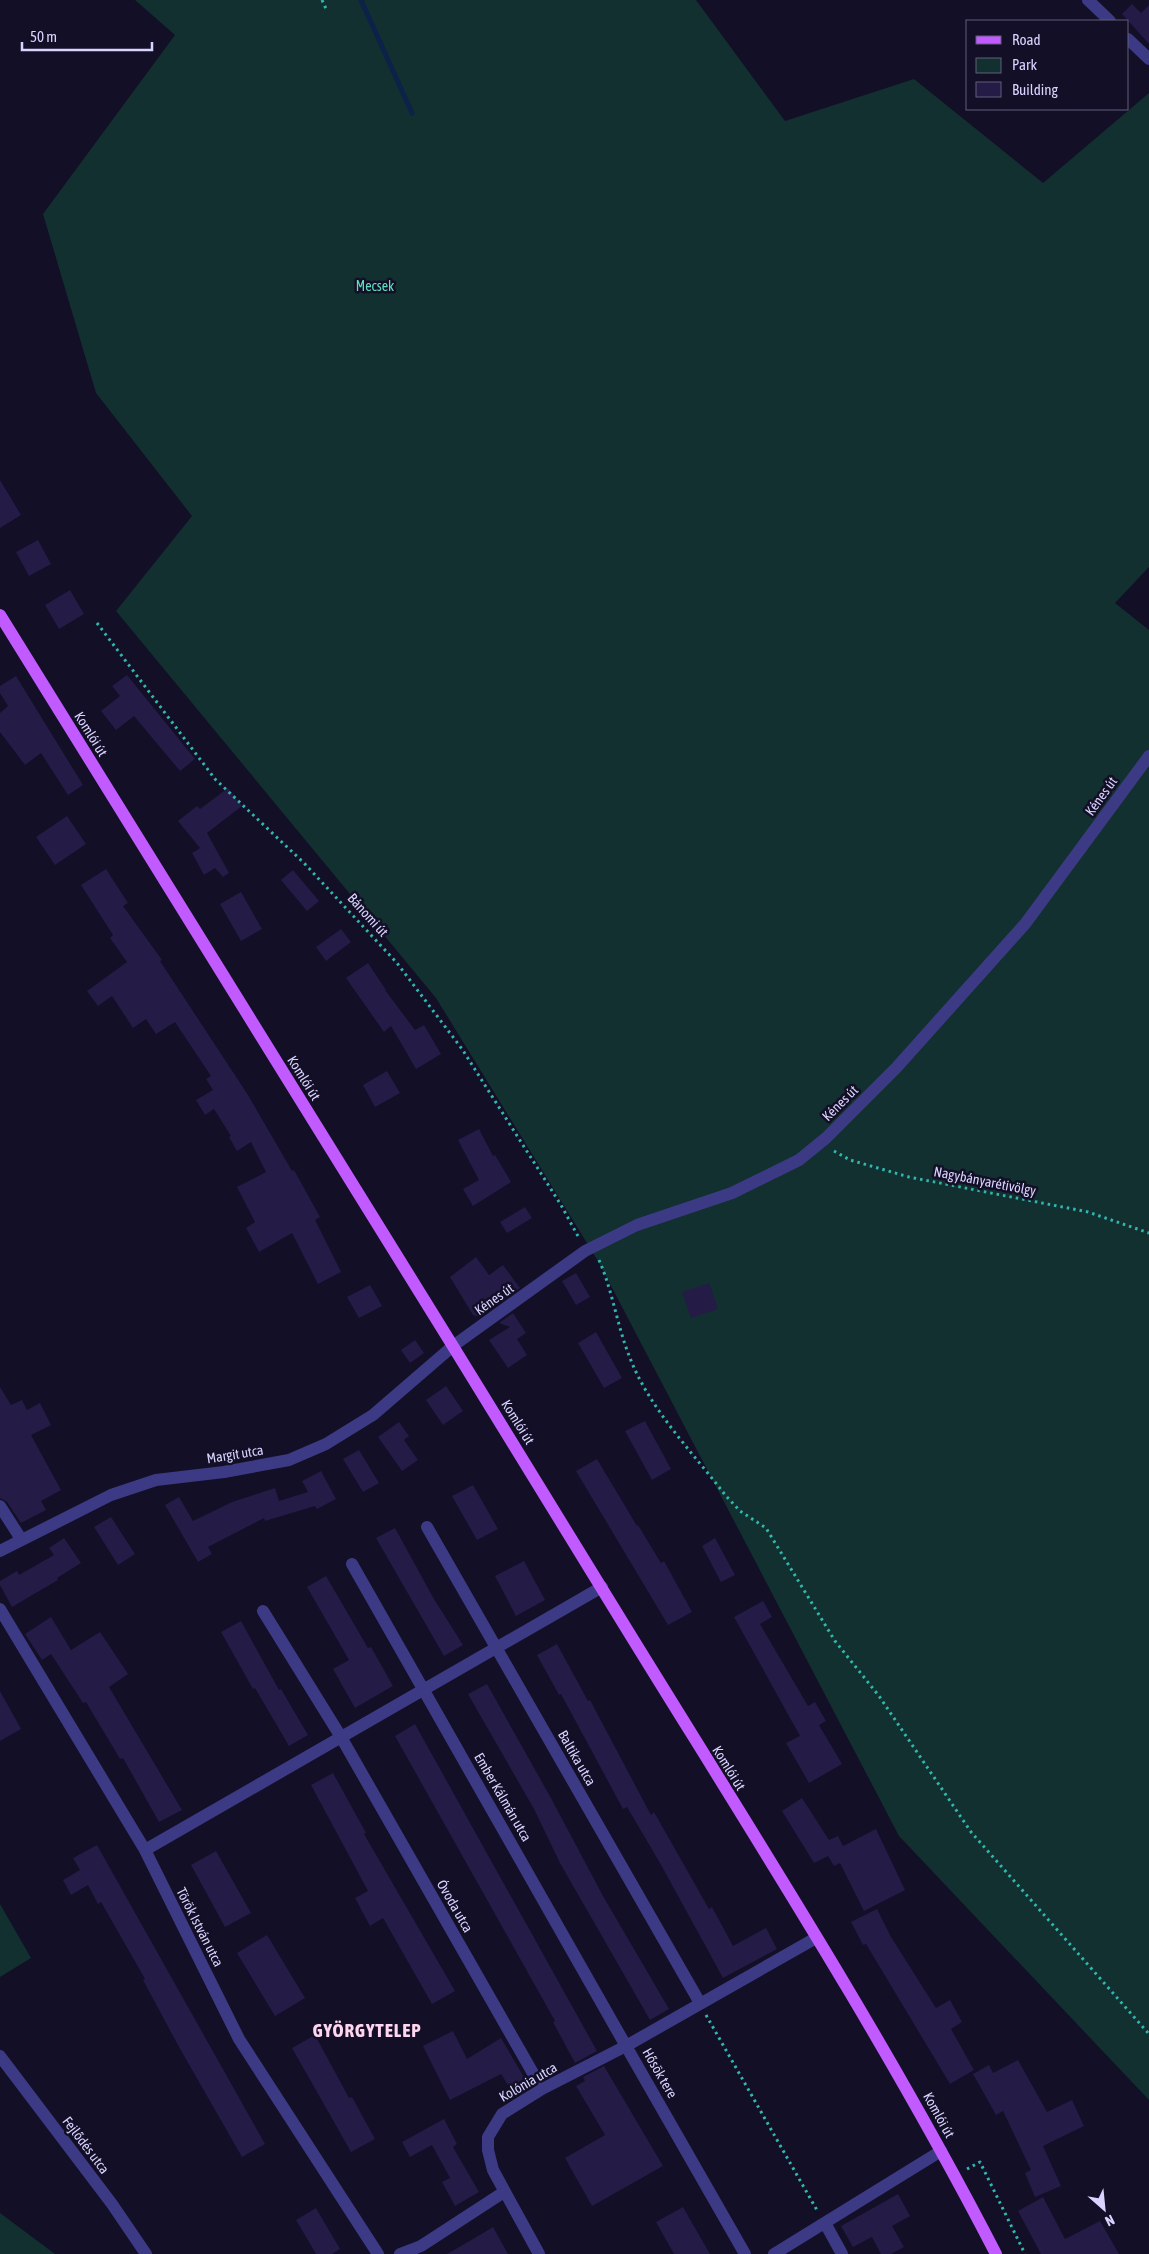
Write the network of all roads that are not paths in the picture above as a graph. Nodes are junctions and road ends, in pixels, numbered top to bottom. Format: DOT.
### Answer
graph roads {
  1 [pos="1088,0"];
  2 [pos="1109,20"];
  3 [pos="1129,40"];
  4 [pos="1149,58"];
  5 [pos="0,615"];
  6 [pos="1149,756"];
  7 [pos="453,1346"];
  8 [pos="0,1506"];
  9 [pos="427,1527"];
  10 [pos="21,1539"];
  11 [pos="0,1551"];
  12 [pos="352,1564"];
  13 [pos="602,1587"];
  14 [pos="0,1609"];
  15 [pos="263,1612"];
  16 [pos="497,1649"];
  17 [pos="424,1688"];
  18 [pos="341,1737"];
  19 [pos="145,1850"];
  20 [pos="816,1938"];
  21 [pos="700,2003"];
  22 [pos="626,2046"];
  23 [pos="0,2056"];
  24 [pos="542,2090"];
  25 [pos="941,2151"];
  26 [pos="504,2192"];
  27 [pos="825,2223"];
  28 [pos="423,2250"];
  29 [pos="146,2254"];
  30 [pos="378,2254"];
  31 [pos="400,2254"];
  32 [pos="539,2254"];
  33 [pos="745,2254"];
  34 [pos="774,2254"];
  35 [pos="842,2254"];
  36 [pos="996,2254"];
  1 -- 2 [label="street"];
  3 -- 4 [label="street"];
  5 -- 7 [label="main road, Komlói út"];
  6 -- 7 [label="street, Kénes út"];
  7 -- 10 [label="street, Margit utca"];
  7 -- 13 [label="main road, Komlói út"];
  8 -- 10 [label="street"];
  9 -- 16 [label="street, Baltika utca"];
  10 -- 11 [label="street, Margit utca"];
  12 -- 17 [label="street, Ember Kálmán utca"];
  13 -- 16 [label="street"];
  13 -- 20 [label="main road, Komlói út"];
  14 -- 19 [label="street, Török István utca"];
  15 -- 18 [label="street, Óvoda utca"];
  16 -- 17 [label="street"];
  16 -- 21 [label="street, Baltika utca"];
  17 -- 18 [label="street"];
  17 -- 22 [label="street, Ember Kálmán utca"];
  18 -- 19 [label="street"];
  18 -- 24 [label="street, Óvoda utca"];
  19 -- 30 [label="street, Török István utca"];
  20 -- 21 [label="street, Hősök tere"];
  20 -- 25 [label="main road, Komlói út"];
  21 -- 22 [label="street, Hősök tere"];
  22 -- 24 [label="street, Kolónia utca"];
  22 -- 33 [label="street, Hősök tere"];
  23 -- 29 [label="street, Fejlődés utca"];
  24 -- 26 [label="street, Kolónia utca"];
  25 -- 27 [label="street"];
  25 -- 36 [label="main road, Komlói út"];
  26 -- 28 [label="street"];
  26 -- 32 [label="street, Kolónia utca"];
  27 -- 34 [label="street"];
  27 -- 35 [label="street"];
  28 -- 31 [label="street"];
}
